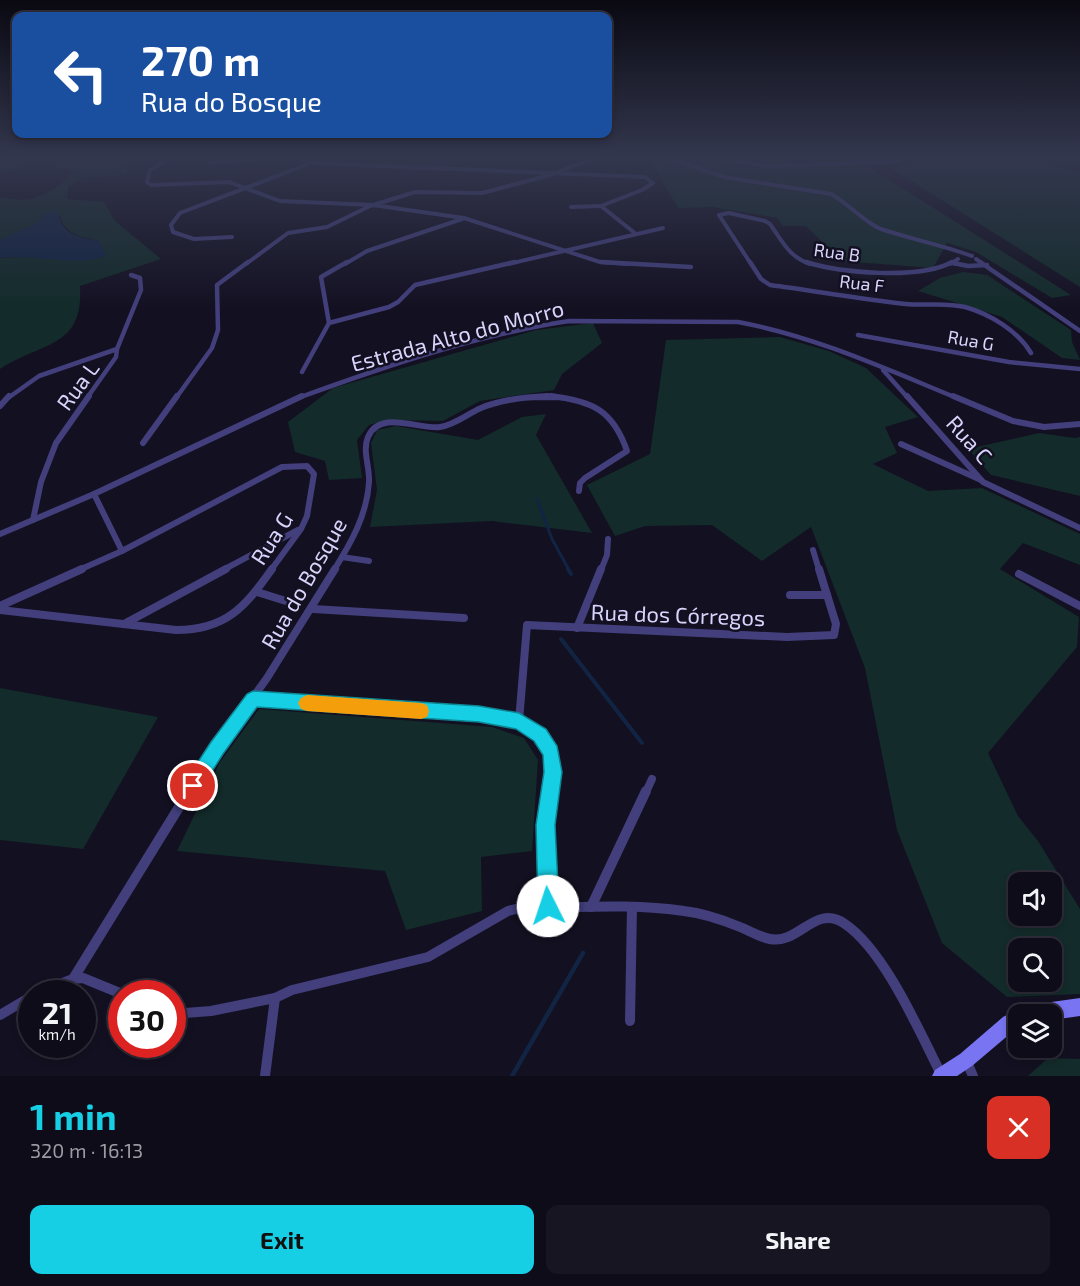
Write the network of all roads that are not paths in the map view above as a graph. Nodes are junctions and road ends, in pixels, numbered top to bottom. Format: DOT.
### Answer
graph roads {
  1 [pos="193,208"];
  2 [pos="366,208"];
  3 [pos="395,208"];
  4 [pos="604,208"];
  5 [pos="854,208"];
  6 [pos="729,213"];
  7 [pos="464,218"];
  8 [pos="663,228"];
  9 [pos="636,234"];
  10 [pos="232,237"];
  11 [pos="947,247"];
  12 [pos="562,250"];
  13 [pos="956,260"];
  14 [pos="987,265"];
  15 [pos="691,267"];
  16 [pos="131,275"];
  17 [pos="329,323"];
  18 [pos="1080,331"];
  19 [pos="858,335"];
  20 [pos="117,348"];
  21 [pos="1031,353"];
  22 [pos="881,369"];
  23 [pos="1080,369"];
  24 [pos="302,372"];
  25 [pos="0,406"];
  26 [pos="1080,424"];
  27 [pos="143,443"];
  28 [pos="901,444"];
  29 [pos="983,482"];
  30 [pos="579,490"];
  31 [pos="94,494"];
  32 [pos="33,520"];
  33 [pos="1080,528"];
  34 [pos="301,529"];
  35 [pos="0,534"];
  36 [pos="608,539"];
  37 [pos="813,550"];
  38 [pos="122,551"];
  39 [pos="342,557"];
  40 [pos="369,561"];
  41 [pos="1019,574"];
  42 [pos="256,592"];
  43 [pos="790,595"];
  44 [pos="827,595"];
  45 [pos="289,602"];
  46 [pos="1080,606"];
  47 [pos="0,608"];
  48 [pos="313,609"];
  49 [pos="464,618"];
  50 [pos="124,624"];
  51 [pos="577,628"];
  52 [pos="253,699"];
  53 [pos="519,721"];
  54 [pos="652,779"];
  55 [pos="548,906"];
  56 [pos="591,906"];
  57 [pos="632,907"];
  58 [pos="73,979"];
  59 [pos="108,988"];
  60 [pos="275,998"];
  61 [pos="18,1004"];
  62 [pos="1080,1007"];
  63 [pos="1062,1010"];
  64 [pos="186,1014"];
  65 [pos="0,1015"];
  66 [pos="630,1021"];
  67 [pos="1008,1024"];
  68 [pos="970,1068"];
  69 [pos="265,1076"];
  70 [pos="942,1076"];
  1 -- 10 [label="street"];
  2 -- 27 [label="street"];
  3 -- 7 [label="street"];
  4 -- 9 [label="street"];
  5 -- 11 [label="street"];
  6 -- 13 [label="street, Rua B"];
  6 -- 21 [label="street, Rua F"];
  7 -- 12 [label="street"];
  7 -- 17 [label="street"];
  8 -- 9 [label="street"];
  9 -- 12 [label="street"];
  11 -- 13 [label="street"];
  11 -- 14 [label="street"];
  12 -- 15 [label="street"];
  12 -- 17 [label="street"];
  13 -- 14 [label="street, Rua B"];
  14 -- 18 [label="street"];
  16 -- 20 [label="street, Rua L"];
  17 -- 24 [label="street"];
  19 -- 23 [label="street, Rua G"];
  20 -- 25 [label="street"];
  20 -- 32 [label="street, Rua L"];
  22 -- 26 [label="street, Estrada Alto do Morro"];
  22 -- 29 [label="street, Rua C"];
  22 -- 31 [label="street, Estrada Alto do Morro"];
  28 -- 29 [label="street"];
  29 -- 33 [label="street, Rua C"];
  30 -- 39 [label="street, Rua do Bosque"];
  31 -- 32 [label="street, Estrada Alto do Morro"];
  31 -- 38 [label="street"];
  32 -- 35 [label="street, Estrada Alto do Morro"];
  34 -- 38 [label="street, Rua G"];
  34 -- 42 [label="street, Rua G"];
  34 -- 50 [label="street"];
  36 -- 51 [label="street"];
  37 -- 44 [label="street, Rua dos Córregos"];
  38 -- 47 [label="street, Rua G"];
  39 -- 40 [label="street"];
  39 -- 48 [label="street, Rua do Bosque"];
  41 -- 46 [label="street"];
  42 -- 45 [label="street"];
  42 -- 50 [label="street, Rua G"];
  43 -- 44 [label="street"];
  44 -- 51 [label="street, Rua dos Córregos"];
  47 -- 50 [label="street, Rua G"];
  48 -- 49 [label="street"];
  48 -- 52 [label="street, Rua do Bosque"];
  51 -- 53 [label="street, Rua dos Córregos"];
  52 -- 53 [label="street"];
  52 -- 58 [label="street, Rua do Bosque"];
  53 -- 55 [label="street"];
  54 -- 56 [label="street"];
  55 -- 56 [label="street"];
  55 -- 60 [label="street"];
  56 -- 57 [label="street"];
  57 -- 66 [label="street"];
  57 -- 70 [label="street"];
  58 -- 59 [label="street"];
  60 -- 64 [label="street"];
  60 -- 69 [label="street"];
  61 -- 65 [label="street"];
  62 -- 63 [label="main road"];
  67 -- 68 [label="main road"];
  68 -- 70 [label="main road"];
}
